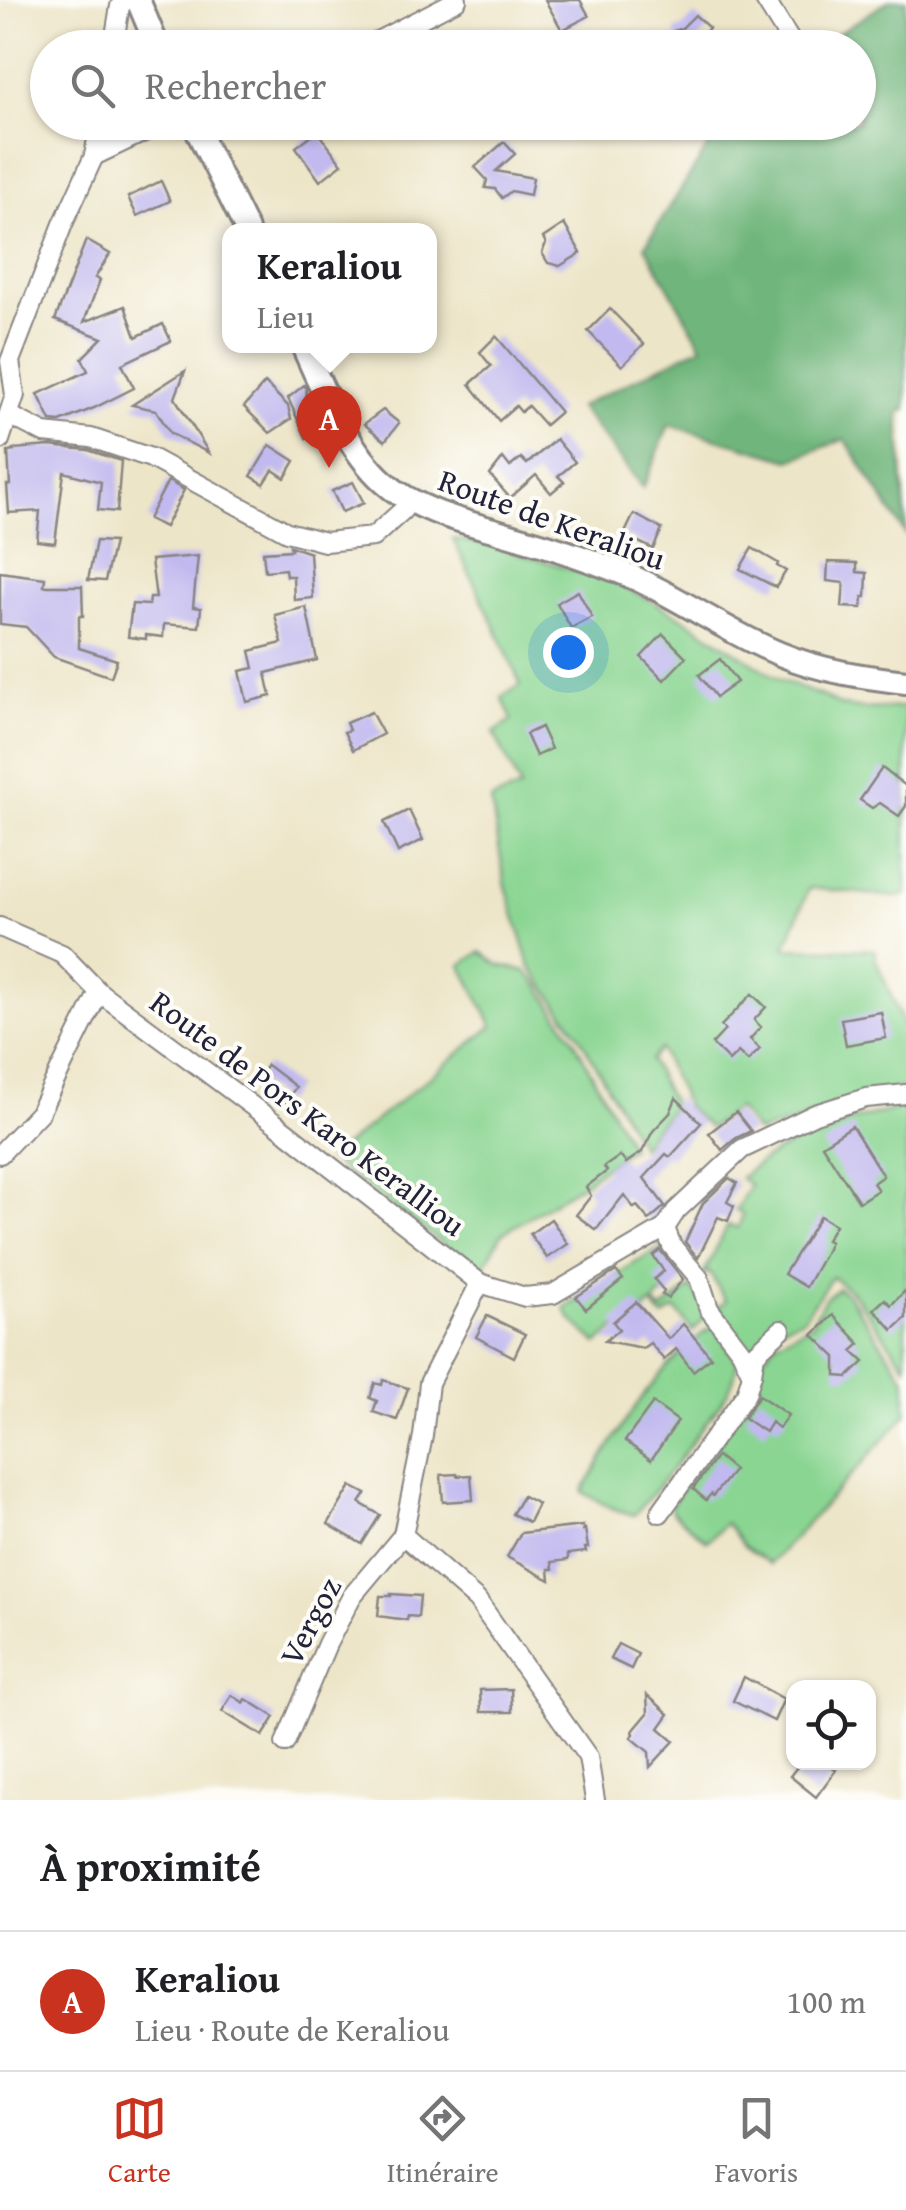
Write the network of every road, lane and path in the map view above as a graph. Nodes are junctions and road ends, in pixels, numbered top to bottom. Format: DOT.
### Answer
graph roads {
  1 [pos="126,0"];
  2 [pos="138,0"];
  3 [pos="458,0"];
  4 [pos="765,0"];
  5 [pos="116,30"];
  6 [pos="150,30"];
  7 [pos="399,30"];
  8 [pos="784,30"];
  9 [pos="97,140"];
  10 [pos="127,140"];
  11 [pos="202,140"];
  12 [pos="94,156"];
  13 [pos="244,223"];
  14 [pos="306,353"];
  15 [pos="5,359"];
  16 [pos="9,415"];
  17 [pos="0,440"];
  18 [pos="411,500"];
  19 [pos="906,682"];
  20 [pos="0,927"];
  21 [pos="100,992"];
  22 [pos="906,1094"];
  23 [pos="0,1154"];
  24 [pos="664,1228"];
  25 [pos="480,1282"];
  26 [pos="781,1330"];
  27 [pos="752,1374"];
  28 [pos="660,1513"];
  29 [pos="403,1534"];
  30 [pos="285,1743"];
  31 [pos="596,1800"];
  1 -- 5 [label="street"];
  2 -- 6 [label="street"];
  3 -- 7 [label="street"];
  4 -- 8 [label="street"];
  9 -- 12 [label="street"];
  10 -- 12 [label="street"];
  11 -- 13 [label="street"];
  12 -- 15 [label="street"];
  14 -- 18 [label="street, Route de Keraliou"];
  15 -- 16 [label="street"];
  16 -- 17 [label="street"];
  16 -- 18 [label="street"];
  18 -- 19 [label="street, Route de Keraliou"];
  20 -- 21 [label="street, Route de Pors Karo Keralliou"];
  21 -- 23 [label="street, Route de Pors Karo Keralliou"];
  21 -- 25 [label="street, Route de Pors Karo Keralliou"];
  22 -- 24 [label="street"];
  24 -- 25 [label="street"];
  24 -- 27 [label="street"];
  25 -- 29 [label="street"];
  26 -- 27 [label="street"];
  27 -- 28 [label="street"];
  29 -- 30 [label="street, Vergoz"];
  29 -- 31 [label="street"];
}
